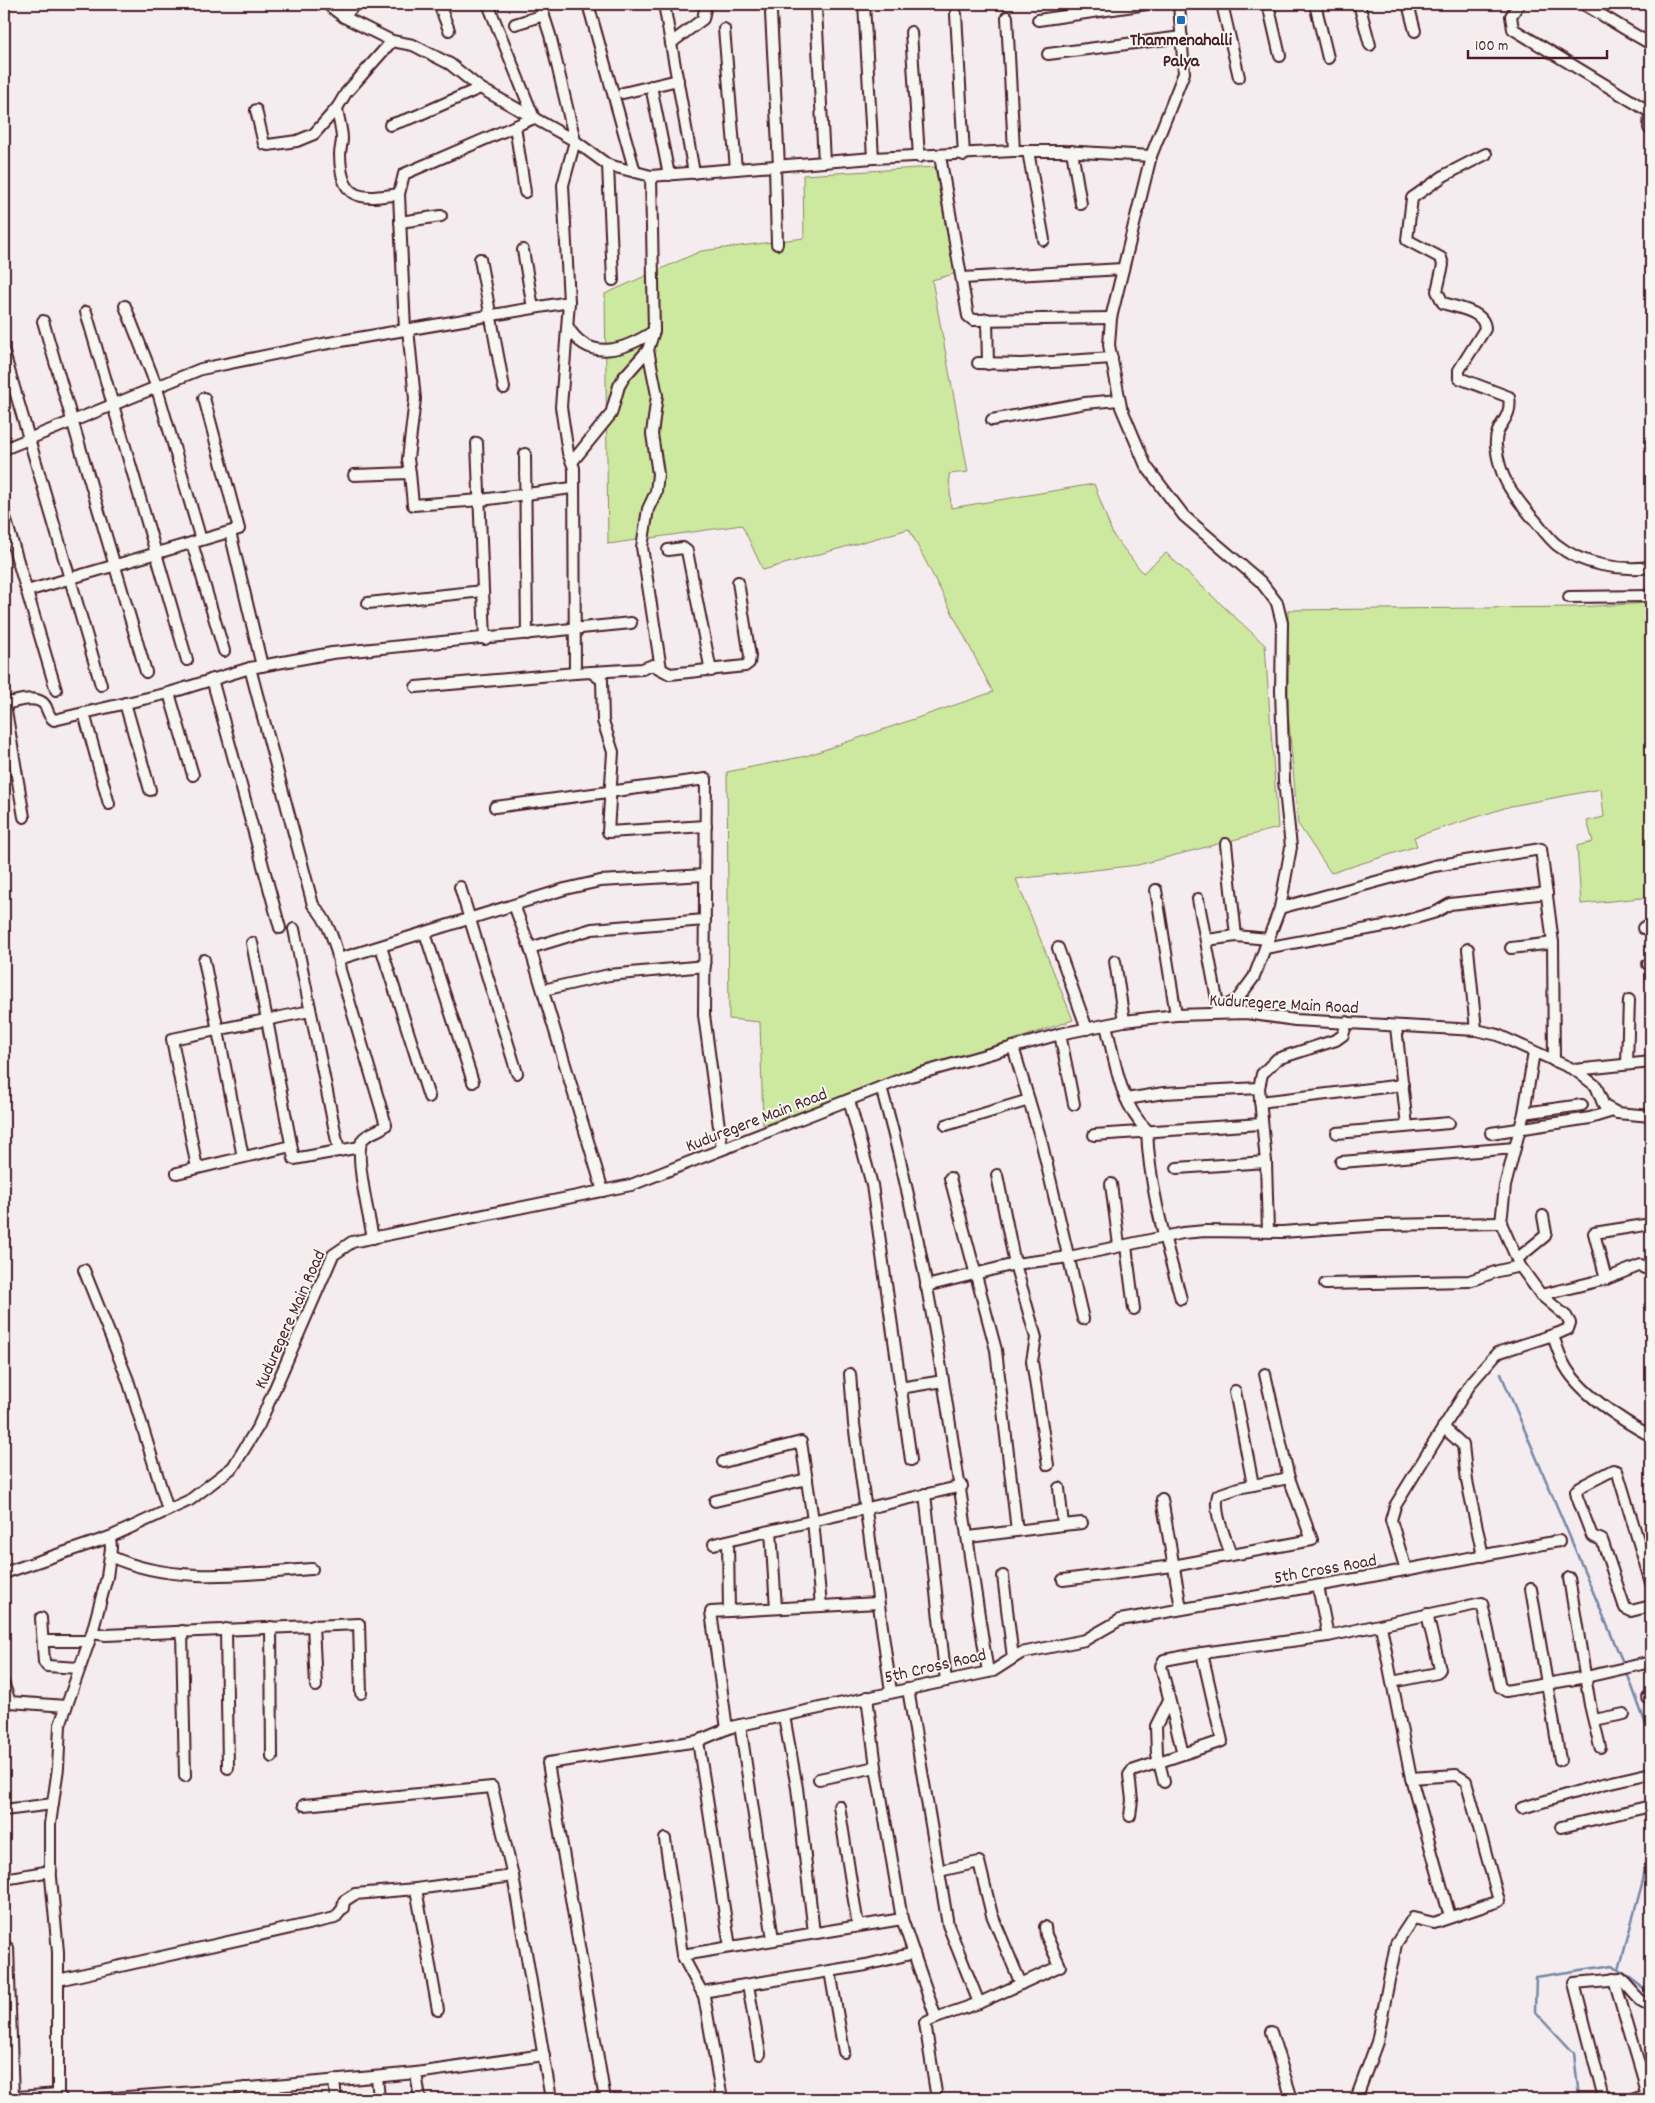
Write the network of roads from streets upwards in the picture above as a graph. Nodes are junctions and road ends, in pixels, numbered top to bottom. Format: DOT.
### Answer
graph roads {
  1 [pos="327,4"];
  2 [pos="355,4"];
  3 [pos="439,4"];
  4 [pos="488,4"];
  5 [pos="540,4"];
  6 [pos="588,4"];
  7 [pos="664,4"];
  8 [pos="706,4"];
  9 [pos="864,4"];
  10 [pos="1147,4"];
  11 [pos="1179,4"];
  12 [pos="1222,4"];
  13 [pos="1268,4"];
  14 [pos="1315,4"];
  15 [pos="1359,4"];
  16 [pos="1408,4"];
  17 [pos="1518,4"];
  18 [pos="1582,4"];
  19 [pos="816,9"];
  20 [pos="771,13"];
  21 [pos="956,14"];
  22 [pos="544,16"];
  23 [pos="344,17"];
  24 [pos="1007,17"];
  25 [pos="1038,20"];
  26 [pos="515,24"];
  27 [pos="724,29"];
  28 [pos="450,30"];
  29 [pos="1415,31"];
  30 [pos="910,32"];
  31 [pos="1182,37"];
  32 [pos="392,41"];
  33 [pos="671,44"];
  34 [pos="1651,44"];
  35 [pos="1370,45"];
  36 [pos="1048,54"];
  37 [pos="1280,56"];
  38 [pos="1328,58"];
  39 [pos="1239,76"];
  40 [pos="678,80"];
  41 [pos="651,86"];
  42 [pos="480,88"];
  43 [pos="623,93"];
  44 [pos="336,108"];
  45 [pos="256,110"];
  46 [pos="534,118"];
  47 [pos="390,125"];
  48 [pos="515,126"];
  49 [pos="1649,128"];
  50 [pos="575,141"];
  51 [pos="1014,151"];
  52 [pos="1028,151"];
  53 [pos="1072,151"];
  54 [pos="964,154"];
  55 [pos="1486,154"];
  56 [pos="940,156"];
  57 [pos="1151,156"];
  58 [pos="919,157"];
  59 [pos="873,158"];
  60 [pos="824,162"];
  61 [pos="608,166"];
  62 [pos="777,166"];
  63 [pos="736,169"];
  64 [pos="635,172"];
  65 [pos="694,172"];
  66 [pos="669,174"];
  67 [pos="651,176"];
  68 [pos="525,192"];
  69 [pos="399,194"];
  70 [pos="1081,204"];
  71 [pos="441,216"];
  72 [pos="400,222"];
  73 [pos="1044,240"];
  74 [pos="777,244"];
  75 [pos="523,250"];
  76 [pos="480,259"];
  77 [pos="1123,269"];
  78 [pos="963,278"];
  79 [pos="613,280"];
  80 [pos="569,302"];
  81 [pos="125,306"];
  82 [pos="533,308"];
  83 [pos="86,312"];
  84 [pos="491,316"];
  85 [pos="1111,318"];
  86 [pos="986,319"];
  87 [pos="43,321"];
  88 [pos="568,327"];
  89 [pos="407,329"];
  90 [pos="654,331"];
  91 [pos="648,350"];
  92 [pos="4,353"];
  93 [pos="1112,358"];
  94 [pos="156,386"];
  95 [pos="504,388"];
  96 [pos="204,398"];
  97 [pos="1119,400"];
  98 [pos="113,403"];
  99 [pos="72,420"];
  100 [pos="992,420"];
  101 [pos="30,438"];
  102 [pos="477,443"];
  103 [pos="4,449"];
  104 [pos="526,454"];
  105 [pos="572,462"];
  106 [pos="410,473"];
  107 [pos="354,475"];
  108 [pos="572,488"];
  109 [pos="525,495"];
  110 [pos="480,500"];
  111 [pos="4,514"];
  112 [pos="230,532"];
  113 [pos="197,541"];
  114 [pos="668,550"];
  115 [pos="156,553"];
  116 [pos="115,567"];
  117 [pos="1651,567"];
  118 [pos="70,579"];
  119 [pos="738,582"];
  120 [pos="27,591"];
  121 [pos="484,591"];
  122 [pos="1651,596"];
  123 [pos="1568,598"];
  124 [pos="368,603"];
  125 [pos="631,623"];
  126 [pos="573,630"];
  127 [pos="527,634"];
  128 [pos="485,639"];
  129 [pos="224,651"];
  130 [pos="187,660"];
  131 [pos="262,666"];
  132 [pos="250,668"];
  133 [pos="661,669"];
  134 [pos="711,671"];
  135 [pos="146,672"];
  136 [pos="575,672"];
  137 [pos="591,672"];
  138 [pos="212,679"];
  139 [pos="101,685"];
  140 [pos="416,687"];
  141 [pos="56,690"];
  142 [pos="168,693"];
  143 [pos="4,702"];
  144 [pos="126,703"];
  145 [pos="84,713"];
  146 [pos="193,776"];
  147 [pos="150,790"];
  148 [pos="612,792"];
  149 [pos="109,804"];
  150 [pos="495,807"];
  151 [pos="24,816"];
  152 [pos="706,826"];
  153 [pos="1226,844"];
  154 [pos="705,874"];
  155 [pos="460,887"];
  156 [pos="1156,890"];
  157 [pos="1547,893"];
  158 [pos="1198,899"];
  159 [pos="514,905"];
  160 [pos="1280,908"];
  161 [pos="469,919"];
  162 [pos="705,920"];
  163 [pos="280,928"];
  164 [pos="294,928"];
  165 [pos="425,933"];
  166 [pos="1236,936"];
  167 [pos="1207,940"];
  168 [pos="1266,943"];
  169 [pos="1553,943"];
  170 [pos="252,944"];
  171 [pos="382,947"];
  172 [pos="530,948"];
  173 [pos="1058,948"];
  174 [pos="1511,948"];
  175 [pos="1468,949"];
  176 [pos="339,959"];
  177 [pos="204,960"];
  178 [pos="1115,961"];
  179 [pos="705,966"];
  180 [pos="543,990"];
  181 [pos="1629,1000"];
  182 [pos="310,1011"];
  183 [pos="1216,1012"];
  184 [pos="1176,1015"];
  185 [pos="266,1020"];
  186 [pos="1124,1022"];
  187 [pos="1347,1022"];
  188 [pos="1106,1025"];
  189 [pos="1396,1027"];
  190 [pos="1086,1029"];
  191 [pos="218,1030"];
  192 [pos="1476,1030"];
  193 [pos="1060,1034"];
  194 [pos="1014,1047"];
  195 [pos="1534,1052"];
  196 [pos="1554,1061"];
  197 [pos="1651,1062"];
  198 [pos="1627,1064"];
  199 [pos="1575,1070"];
  200 [pos="517,1073"];
  201 [pos="473,1082"];
  202 [pos="1403,1085"];
  203 [pos="881,1088"];
  204 [pos="1260,1088"];
  205 [pos="429,1097"];
  206 [pos="1126,1099"];
  207 [pos="849,1100"];
  208 [pos="1029,1100"];
  209 [pos="1260,1102"];
  210 [pos="1074,1104"];
  211 [pos="1582,1104"];
  212 [pos="1613,1111"];
  213 [pos="1524,1113"];
  214 [pos="1651,1116"];
  215 [pos="1449,1123"];
  216 [pos="1261,1124"];
  217 [pos="946,1125"];
  218 [pos="1406,1126"];
  219 [pos="1147,1130"];
  220 [pos="1519,1130"];
  221 [pos="1337,1133"];
  222 [pos="1491,1133"];
  223 [pos="1094,1135"];
  224 [pos="291,1146"];
  225 [pos="360,1147"];
  226 [pos="1515,1148"];
  227 [pos="722,1149"];
  228 [pos="339,1151"];
  229 [pos="244,1157"];
  230 [pos="1266,1162"];
  231 [pos="1341,1162"];
  232 [pos="197,1168"];
  233 [pos="1177,1168"];
  234 [pos="178,1173"];
  235 [pos="997,1175"];
  236 [pos="950,1178"];
  237 [pos="1111,1184"];
  238 [pos="603,1191"];
  239 [pos="1542,1216"];
  240 [pos="1501,1223"];
  241 [pos="1651,1224"];
  242 [pos="1268,1231"];
  243 [pos="1164,1236"];
  244 [pos="373,1238"];
  245 [pos="1122,1246"];
  246 [pos="1069,1257"];
  247 [pos="1519,1262"];
  248 [pos="1015,1264"];
  249 [pos="1651,1266"];
  250 [pos="84,1270"];
  251 [pos="975,1275"];
  252 [pos="1606,1279"];
  253 [pos="1325,1284"];
  254 [pos="926,1286"];
  255 [pos="1541,1295"];
  256 [pos="1180,1298"];
  257 [pos="1134,1309"];
  258 [pos="1084,1319"];
  259 [pos="1553,1336"];
  260 [pos="850,1374"];
  261 [pos="1265,1374"];
  262 [pos="943,1381"];
  263 [pos="900,1388"];
  264 [pos="1235,1391"];
  265 [pos="1443,1427"];
  266 [pos="1651,1436"];
  267 [pos="911,1460"];
  268 [pos="723,1462"];
  269 [pos="1048,1465"];
  270 [pos="1289,1478"];
  271 [pos="807,1480"];
  272 [pos="1253,1485"];
  273 [pos="962,1486"];
  274 [pos="1059,1488"];
  275 [pos="925,1494"];
  276 [pos="1162,1499"];
  277 [pos="715,1501"];
  278 [pos="866,1509"];
  279 [pos="168,1510"];
  280 [pos="813,1520"];
  281 [pos="1082,1523"];
  282 [pos="1063,1525"];
  283 [pos="771,1531"];
  284 [pos="1017,1531"];
  285 [pos="969,1536"];
  286 [pos="110,1537"];
  287 [pos="728,1541"];
  288 [pos="1559,1541"];
  289 [pos="714,1544"];
  290 [pos="1231,1555"];
  291 [pos="110,1556"];
  292 [pos="1484,1556"];
  293 [pos="1173,1566"];
  294 [pos="312,1570"];
  295 [pos="1406,1570"];
  296 [pos="4,1573"];
  297 [pos="1003,1576"];
  298 [pos="1569,1578"];
  299 [pos="1063,1580"];
  300 [pos="1651,1583"];
  301 [pos="1318,1586"];
  302 [pos="1531,1589"];
  303 [pos="878,1603"];
  304 [pos="821,1606"];
  305 [pos="1651,1606"];
  306 [pos="776,1608"];
  307 [pos="1180,1608"];
  308 [pos="729,1611"];
  309 [pos="1428,1614"];
  310 [pos="41,1618"];
  311 [pos="313,1626"];
  312 [pos="1382,1626"];
  313 [pos="271,1627"];
  314 [pos="226,1629"];
  315 [pos="182,1631"];
  316 [pos="1328,1636"];
  317 [pos="90,1637"];
  318 [pos="44,1641"];
  319 [pos="1202,1653"];
  320 [pos="1013,1658"];
  321 [pos="1651,1662"];
  322 [pos="79,1668"];
  323 [pos="988,1672"];
  324 [pos="1586,1677"];
  325 [pos="946,1681"];
  326 [pos="1392,1682"];
  327 [pos="1548,1683"];
  328 [pos="4,1685"];
  329 [pos="316,1686"];
  330 [pos="908,1689"];
  331 [pos="891,1692"];
  332 [pos="361,1693"];
  333 [pos="867,1697"];
  334 [pos="1169,1700"];
  335 [pos="66,1706"];
  336 [pos="1624,1714"];
  337 [pos="784,1716"];
  338 [pos="1594,1720"];
  339 [pos="740,1725"];
  340 [pos="727,1729"];
  341 [pos="698,1742"];
  342 [pos="1600,1747"];
  343 [pos="1183,1754"];
  344 [pos="272,1757"];
  345 [pos="1560,1760"];
  346 [pos="1159,1762"];
  347 [pos="876,1767"];
  348 [pos="228,1768"];
  349 [pos="1651,1773"];
  350 [pos="185,1776"];
  351 [pos="1411,1778"];
  352 [pos="819,1779"];
  353 [pos="1164,1782"];
  354 [pos="53,1804"];
  355 [pos="304,1805"];
  356 [pos="839,1806"];
  357 [pos="1651,1806"];
  358 [pos="1522,1808"];
  359 [pos="4,1810"];
  360 [pos="1130,1816"];
  361 [pos="1561,1827"];
  362 [pos="665,1839"];
  363 [pos="51,1871"];
  364 [pos="939,1871"];
  365 [pos="513,1876"];
  366 [pos="4,1879"];
  367 [pos="416,1889"];
  368 [pos="1450,1917"];
  369 [pos="902,1919"];
  370 [pos="858,1926"];
  371 [pos="1045,1927"];
  372 [pos="814,1933"];
  373 [pos="773,1939"];
  374 [pos="730,1947"];
  375 [pos="8,1948"];
  376 [pos="914,1953"];
  377 [pos="682,1955"];
  378 [pos="830,1971"];
  379 [pos="58,1980"];
  380 [pos="1614,1980"];
  381 [pos="1021,1984"];
  382 [pos="748,1985"];
  383 [pos="702,1992"];
  384 [pos="979,2003"];
  385 [pos="1651,2006"];
  386 [pos="438,2010"];
  387 [pos="936,2018"];
  388 [pos="1271,2032"];
  389 [pos="844,2052"];
  390 [pos="760,2054"];
  391 [pos="544,2055"];
  392 [pos="416,2073"];
  393 [pos="377,2076"];
  394 [pos="334,2080"];
  395 [pos="274,2086"];
  396 [pos="245,2088"];
  397 [pos="1650,2093"];
  398 [pos="202,2095"];
  399 [pos="60,2096"];
  400 [pos="10,2098"];
  401 [pos="100,2099"];
  402 [pos="246,2099"];
  403 [pos="276,2099"];
  404 [pos="336,2099"];
  405 [pos="379,2099"];
  406 [pos="420,2099"];
  407 [pos="551,2099"];
  408 [pos="605,2099"];
  409 [pos="722,2099"];
  410 [pos="937,2099"];
  411 [pos="1292,2099"];
  412 [pos="1356,2099"];
  413 [pos="1604,2099"];
  414 [pos="1634,2099"];
  1 -- 23 [label="street"];
  2 -- 23 [label="street"];
  3 -- 28 [label="street"];
  4 -- 46 [label="street"];
  5 -- 22 [label="street"];
  6 -- 64 [label="street"];
  7 -- 33 [label="street"];
  8 -- 33 [label="street"];
  9 -- 59 [label="street"];
  10 -- 25 [label="street"];
  11 -- 31 [label="street"];
  12 -- 39 [label="street"];
  13 -- 37 [label="street"];
  14 -- 38 [label="street"];
  15 -- 35 [label="street"];
  16 -- 29 [label="street"];
  17 -- 49 [label="street"];
  18 -- 34 [label="street"];
  19 -- 60 [label="street"];
  20 -- 62 [label="street"];
  21 -- 54 [label="street"];
  22 -- 26 [label="street"];
  22 -- 50 [label="street"];
  23 -- 32 [label="street"];
  24 -- 51 [label="street"];
  27 -- 63 [label="street"];
  30 -- 58 [label="street"];
  31 -- 36 [label="street"];
  31 -- 57 [label="street"];
  32 -- 42 [label="street"];
  32 -- 44 [label="street"];
  33 -- 40 [label="street"];
  40 -- 41 [label="street"];
  40 -- 65 [label="street"];
  41 -- 43 [label="street"];
  41 -- 66 [label="street"];
  42 -- 46 [label="street"];
  42 -- 47 [label="street"];
  44 -- 45 [label="street"];
  44 -- 69 [label="street"];
  46 -- 48 [label="street"];
  46 -- 50 [label="street"];
  48 -- 68 [label="street"];
  48 -- 69 [label="street"];
  50 -- 61 [label="street"];
  50 -- 80 [label="street"];
  51 -- 52 [label="street"];
  51 -- 54 [label="street"];
  52 -- 53 [label="street"];
  52 -- 73 [label="street"];
  53 -- 57 [label="street"];
  53 -- 70 [label="street"];
  54 -- 56 [label="street"];
  55 -- 117 [label="street"];
  56 -- 58 [label="street"];
  56 -- 78 [label="street"];
  57 -- 77 [label="street"];
  58 -- 59 [label="street"];
  59 -- 60 [label="street"];
  60 -- 62 [label="street"];
  61 -- 64 [label="street"];
  61 -- 79 [label="street"];
  62 -- 63 [label="street"];
  62 -- 74 [label="street"];
  63 -- 65 [label="street"];
  64 -- 67 [label="street"];
  65 -- 66 [label="street"];
  66 -- 67 [label="street"];
  67 -- 90 [label="street"];
  69 -- 72 [label="street"];
  71 -- 72 [label="street"];
  72 -- 89 [label="street"];
  75 -- 82 [label="street"];
  76 -- 84 [label="street"];
  77 -- 78 [label="street"];
  77 -- 85 [label="street"];
  78 -- 86 [label="street"];
  80 -- 82 [label="street"];
  80 -- 88 [label="street"];
  81 -- 94 [label="street"];
  82 -- 84 [label="street"];
  83 -- 98 [label="street"];
  84 -- 89 [label="street"];
  84 -- 95 [label="street"];
  85 -- 86 [label="street"];
  85 -- 93 [label="street"];
  86 -- 93 [label="street"];
  87 -- 99 [label="street"];
  88 -- 90 [label="street"];
  88 -- 105 [label="street"];
  89 -- 94 [label="street"];
  89 -- 106 [label="street"];
  90 -- 91 [label="street"];
  91 -- 105 [label="street"];
  91 -- 133 [label="street"];
  92 -- 101 [label="street"];
  93 -- 97 [label="street"];
  94 -- 98 [label="street"];
  94 -- 113 [label="street"];
  96 -- 112 [label="street"];
  97 -- 100 [label="street"];
  97 -- 160 [label="street"];
  98 -- 99 [label="street"];
  98 -- 115 [label="street"];
  99 -- 101 [label="street"];
  99 -- 116 [label="street"];
  101 -- 103 [label="street"];
  101 -- 118 [label="street"];
  102 -- 110 [label="street"];
  104 -- 109 [label="street"];
  105 -- 108 [label="street"];
  106 -- 107 [label="street"];
  106 -- 110 [label="street"];
  108 -- 109 [label="street"];
  108 -- 126 [label="street"];
  109 -- 110 [label="street"];
  109 -- 127 [label="street"];
  110 -- 121 [label="street"];
  111 -- 120 [label="street"];
  112 -- 113 [label="street"];
  112 -- 131 [label="street"];
  113 -- 115 [label="street"];
  113 -- 129 [label="street"];
  114 -- 134 [label="street"];
  115 -- 116 [label="street"];
  115 -- 130 [label="street"];
  116 -- 118 [label="street"];
  116 -- 135 [label="street"];
  118 -- 120 [label="street"];
  118 -- 139 [label="street"];
  119 -- 134 [label="street"];
  120 -- 141 [label="street"];
  121 -- 124 [label="street"];
  121 -- 128 [label="street"];
  122 -- 123 [label="street"];
  125 -- 126 [label="street"];
  126 -- 127 [label="street"];
  126 -- 136 [label="street"];
  127 -- 128 [label="street"];
  128 -- 131 [label="street"];
  131 -- 132 [label="street"];
  132 -- 138 [label="street"];
  132 -- 176 [label="street"];
  133 -- 134 [label="street"];
  133 -- 137 [label="street"];
  136 -- 137 [label="street"];
  136 -- 140 [label="street"];
  137 -- 148 [label="street"];
  138 -- 142 [label="street"];
  138 -- 163 [label="street"];
  142 -- 144 [label="street"];
  142 -- 146 [label="street"];
  143 -- 145 [label="street"];
  143 -- 151 [label="street"];
  144 -- 145 [label="street"];
  144 -- 147 [label="street"];
  145 -- 149 [label="street"];
  148 -- 150 [label="street"];
  148 -- 152 [label="street"];
  148 -- 152 [label="street"];
  152 -- 154 [label="street"];
  153 -- 166 [label="street"];
  154 -- 159 [label="street"];
  154 -- 162 [label="street"];
  155 -- 161 [label="street"];
  156 -- 184 [label="street"];
  157 -- 160 [label="street"];
  157 -- 168 [label="street"];
  157 -- 169 [label="street"];
  158 -- 167 [label="street"];
  159 -- 161 [label="street"];
  159 -- 172 [label="street"];
  160 -- 168 [label="street"];
  161 -- 165 [label="street"];
  161 -- 200 [label="street"];
  162 -- 172 [label="street"];
  162 -- 179 [label="street"];
  164 -- 182 [label="street"];
  165 -- 171 [label="street"];
  165 -- 201 [label="street"];
  166 -- 167 [label="street"];
  166 -- 168 [label="street"];
  167 -- 183 [label="street"];
  168 -- 183 [label="street"];
  169 -- 174 [label="street"];
  169 -- 196 [label="street"];
  170 -- 185 [label="street"];
  171 -- 176 [label="street"];
  171 -- 205 [label="street"];
  172 -- 180 [label="street"];
  173 -- 190 [label="street"];
  175 -- 192 [label="street"];
  176 -- 225 [label="street"];
  177 -- 191 [label="street"];
  178 -- 186 [label="street"];
  179 -- 180 [label="street"];
  179 -- 227 [label="street"];
  180 -- 238 [label="street"];
  181 -- 198 [label="street"];
  182 -- 185 [label="street"];
  182 -- 228 [label="street"];
  183 -- 184 [label="street, Kuduregere Main Road"];
  183 -- 187 [label="street, Kuduregere Main Road"];
  184 -- 186 [label="street, Kuduregere Main Road"];
  185 -- 191 [label="street"];
  185 -- 224 [label="street"];
  186 -- 188 [label="street, Kuduregere Main Road"];
  187 -- 189 [label="street, Kuduregere Main Road"];
  187 -- 204 [label="street"];
  188 -- 190 [label="street, Kuduregere Main Road"];
  188 -- 206 [label="street"];
  189 -- 192 [label="street, Kuduregere Main Road"];
  189 -- 202 [label="street"];
  190 -- 193 [label="street, Kuduregere Main Road"];
  191 -- 229 [label="street"];
  191 -- 232 [label="street"];
  192 -- 195 [label="street, Kuduregere Main Road"];
  193 -- 194 [label="street, Kuduregere Main Road"];
  193 -- 210 [label="street"];
  194 -- 203 [label="street, Kuduregere Main Road"];
  194 -- 208 [label="street"];
  195 -- 196 [label="street, Kuduregere Main Road"];
  195 -- 213 [label="street"];
  196 -- 199 [label="street, Kuduregere Main Road"];
  197 -- 198 [label="street"];
  198 -- 199 [label="street"];
  199 -- 212 [label="street, Kuduregere Main Road"];
  202 -- 209 [label="street"];
  202 -- 218 [label="street"];
  203 -- 207 [label="street, Kuduregere Main Road"];
  203 -- 254 [label="street"];
  204 -- 206 [label="street"];
  204 -- 209 [label="street"];
  206 -- 219 [label="street"];
  207 -- 227 [label="street, Kuduregere Main Road"];
  207 -- 263 [label="street"];
  208 -- 217 [label="street"];
  208 -- 246 [label="street"];
  209 -- 216 [label="street"];
  211 -- 213 [label="street"];
  212 -- 214 [label="street"];
  212 -- 220 [label="street"];
  213 -- 220 [label="street"];
  215 -- 218 [label="street"];
  216 -- 219 [label="street"];
  216 -- 230 [label="street"];
  218 -- 221 [label="street"];
  219 -- 223 [label="street"];
  219 -- 243 [label="street"];
  220 -- 222 [label="street"];
  220 -- 226 [label="street"];
  224 -- 228 [label="street"];
  224 -- 229 [label="street"];
  225 -- 228 [label="street"];
  225 -- 244 [label="street"];
  226 -- 231 [label="street"];
  226 -- 240 [label="street"];
  227 -- 238 [label="street, Kuduregere Main Road"];
  229 -- 232 [label="street"];
  230 -- 233 [label="street"];
  230 -- 242 [label="street"];
  232 -- 234 [label="street"];
  235 -- 248 [label="street"];
  236 -- 251 [label="street"];
  237 -- 245 [label="street"];
  238 -- 244 [label="street, Kuduregere Main Road"];
  239 -- 247 [label="street"];
  240 -- 242 [label="street"];
  240 -- 247 [label="street"];
  241 -- 252 [label="street"];
  242 -- 243 [label="street"];
  243 -- 245 [label="street"];
  243 -- 256 [label="street"];
  244 -- 279 [label="street, Kuduregere Main Road"];
  245 -- 246 [label="street"];
  245 -- 257 [label="street"];
  246 -- 248 [label="street"];
  246 -- 258 [label="street"];
  247 -- 253 [label="street"];
  247 -- 255 [label="street"];
  248 -- 251 [label="street"];
  248 -- 269 [label="street"];
  249 -- 252 [label="street"];
  250 -- 279 [label="street"];
  251 -- 254 [label="street"];
  251 -- 284 [label="street"];
  252 -- 255 [label="street"];
  254 -- 262 [label="street"];
  255 -- 259 [label="street"];
  259 -- 265 [label="street"];
  259 -- 266 [label="street"];
  260 -- 278 [label="street"];
  261 -- 270 [label="street"];
  262 -- 263 [label="street"];
  262 -- 273 [label="street"];
  263 -- 267 [label="street"];
  264 -- 272 [label="street"];
  265 -- 292 [label="street"];
  265 -- 295 [label="street"];
  268 -- 271 [label="street"];
  270 -- 272 [label="street"];
  270 -- 290 [label="street"];
  271 -- 277 [label="street"];
  271 -- 280 [label="street"];
  272 -- 290 [label="street"];
  273 -- 275 [label="street"];
  273 -- 285 [label="street"];
  274 -- 282 [label="street"];
  275 -- 278 [label="street"];
  275 -- 325 [label="street"];
  276 -- 293 [label="street"];
  278 -- 280 [label="street"];
  278 -- 303 [label="street"];
  279 -- 286 [label="street, Kuduregere Main Road"];
  280 -- 283 [label="street"];
  280 -- 304 [label="street"];
  281 -- 282 [label="street"];
  282 -- 284 [label="street"];
  283 -- 287 [label="street"];
  283 -- 306 [label="street"];
  284 -- 285 [label="street"];
  285 -- 323 [label="street"];
  286 -- 291 [label="street"];
  286 -- 296 [label="street, Kuduregere Main Road"];
  287 -- 289 [label="street"];
  287 -- 308 [label="street"];
  288 -- 292 [label="street, 5th Cross Road"];
  290 -- 293 [label="street"];
  291 -- 294 [label="street"];
  291 -- 317 [label="street"];
  292 -- 295 [label="street, 5th Cross Road"];
  293 -- 299 [label="street"];
  293 -- 307 [label="street"];
  295 -- 301 [label="street, 5th Cross Road"];
  297 -- 320 [label="street"];
  298 -- 324 [label="street"];
  300 -- 305 [label="street"];
  301 -- 307 [label="street, 5th Cross Road"];
  301 -- 316 [label="street"];
  302 -- 327 [label="street"];
  303 -- 304 [label="street"];
  303 -- 331 [label="street"];
  304 -- 306 [label="street"];
  306 -- 308 [label="street"];
  307 -- 320 [label="street, 5th Cross Road"];
  308 -- 340 [label="street"];
  309 -- 312 [label="street"];
  309 -- 326 [label="street"];
  309 -- 327 [label="street"];
  310 -- 318 [label="street"];
  311 -- 313 [label="street"];
  311 -- 329 [label="street"];
  311 -- 332 [label="street"];
  312 -- 316 [label="street"];
  312 -- 326 [label="street"];
  313 -- 314 [label="street"];
  313 -- 344 [label="street"];
  314 -- 315 [label="street"];
  314 -- 348 [label="street"];
  315 -- 317 [label="street"];
  315 -- 350 [label="street"];
  316 -- 319 [label="street"];
  317 -- 318 [label="street"];
  317 -- 322 [label="street"];
  318 -- 322 [label="street"];
  319 -- 334 [label="street"];
  319 -- 343 [label="street"];
  320 -- 323 [label="street, 5th Cross Road"];
  321 -- 324 [label="street"];
  322 -- 335 [label="street"];
  323 -- 325 [label="street, 5th Cross Road"];
  324 -- 327 [label="street"];
  324 -- 338 [label="street"];
  325 -- 330 [label="street, 5th Cross Road"];
  326 -- 351 [label="street"];
  327 -- 345 [label="street"];
  328 -- 335 [label="street"];
  330 -- 331 [label="street, 5th Cross Road"];
  330 -- 364 [label="street"];
  331 -- 333 [label="street, 5th Cross Road"];
  333 -- 337 [label="street, 5th Cross Road"];
  333 -- 347 [label="street"];
  334 -- 343 [label="street"];
  334 -- 346 [label="street"];
  335 -- 354 [label="street"];
  336 -- 338 [label="street"];
  337 -- 339 [label="street, 5th Cross Road"];
  337 -- 372 [label="street"];
  338 -- 342 [label="street"];
  339 -- 340 [label="street, 5th Cross Road"];
  339 -- 373 [label="street"];
  340 -- 341 [label="street, 5th Cross Road"];
  341 -- 374 [label="street"];
  341 -- 408 [label="street, 5th Cross Road"];
  343 -- 346 [label="street"];
  346 -- 353 [label="street"];
  346 -- 360 [label="street"];
  347 -- 352 [label="street"];
  347 -- 369 [label="street"];
  349 -- 358 [label="street"];
  351 -- 368 [label="street"];
  351 -- 368 [label="street"];
  354 -- 359 [label="street"];
  354 -- 363 [label="street"];
  355 -- 365 [label="street"];
  356 -- 370 [label="street"];
  357 -- 361 [label="street"];
  362 -- 377 [label="street"];
  363 -- 366 [label="street"];
  363 -- 379 [label="street"];
  364 -- 381 [label="street"];
  364 -- 384 [label="street"];
  365 -- 367 [label="street"];
  365 -- 391 [label="street"];
  367 -- 379 [label="street"];
  367 -- 386 [label="street"];
  368 -- 412 [label="street"];
  369 -- 370 [label="street"];
  369 -- 376 [label="street"];
  370 -- 372 [label="street"];
  371 -- 381 [label="street"];
  372 -- 373 [label="street"];
  373 -- 374 [label="street"];
  374 -- 377 [label="street"];
  375 -- 400 [label="street"];
  376 -- 378 [label="street"];
  376 -- 387 [label="street"];
  377 -- 383 [label="street"];
  378 -- 382 [label="street"];
  378 -- 389 [label="street"];
  379 -- 399 [label="street"];
  380 -- 385 [label="street"];
  380 -- 397 [label="street"];
  380 -- 413 [label="street"];
  381 -- 384 [label="street"];
  382 -- 383 [label="street"];
  382 -- 390 [label="street"];
  383 -- 409 [label="street"];
  384 -- 387 [label="street"];
  387 -- 410 [label="street"];
  388 -- 411 [label="street"];
  391 -- 392 [label="street"];
  391 -- 407 [label="street"];
  392 -- 393 [label="street"];
  392 -- 406 [label="street"];
  393 -- 394 [label="street"];
  393 -- 405 [label="street"];
  394 -- 395 [label="street"];
  394 -- 404 [label="street"];
  395 -- 396 [label="street"];
  395 -- 403 [label="street"];
  396 -- 398 [label="street"];
  396 -- 402 [label="street"];
  397 -- 414 [label="street"];
  398 -- 401 [label="street"];
  399 -- 400 [label="street"];
}
